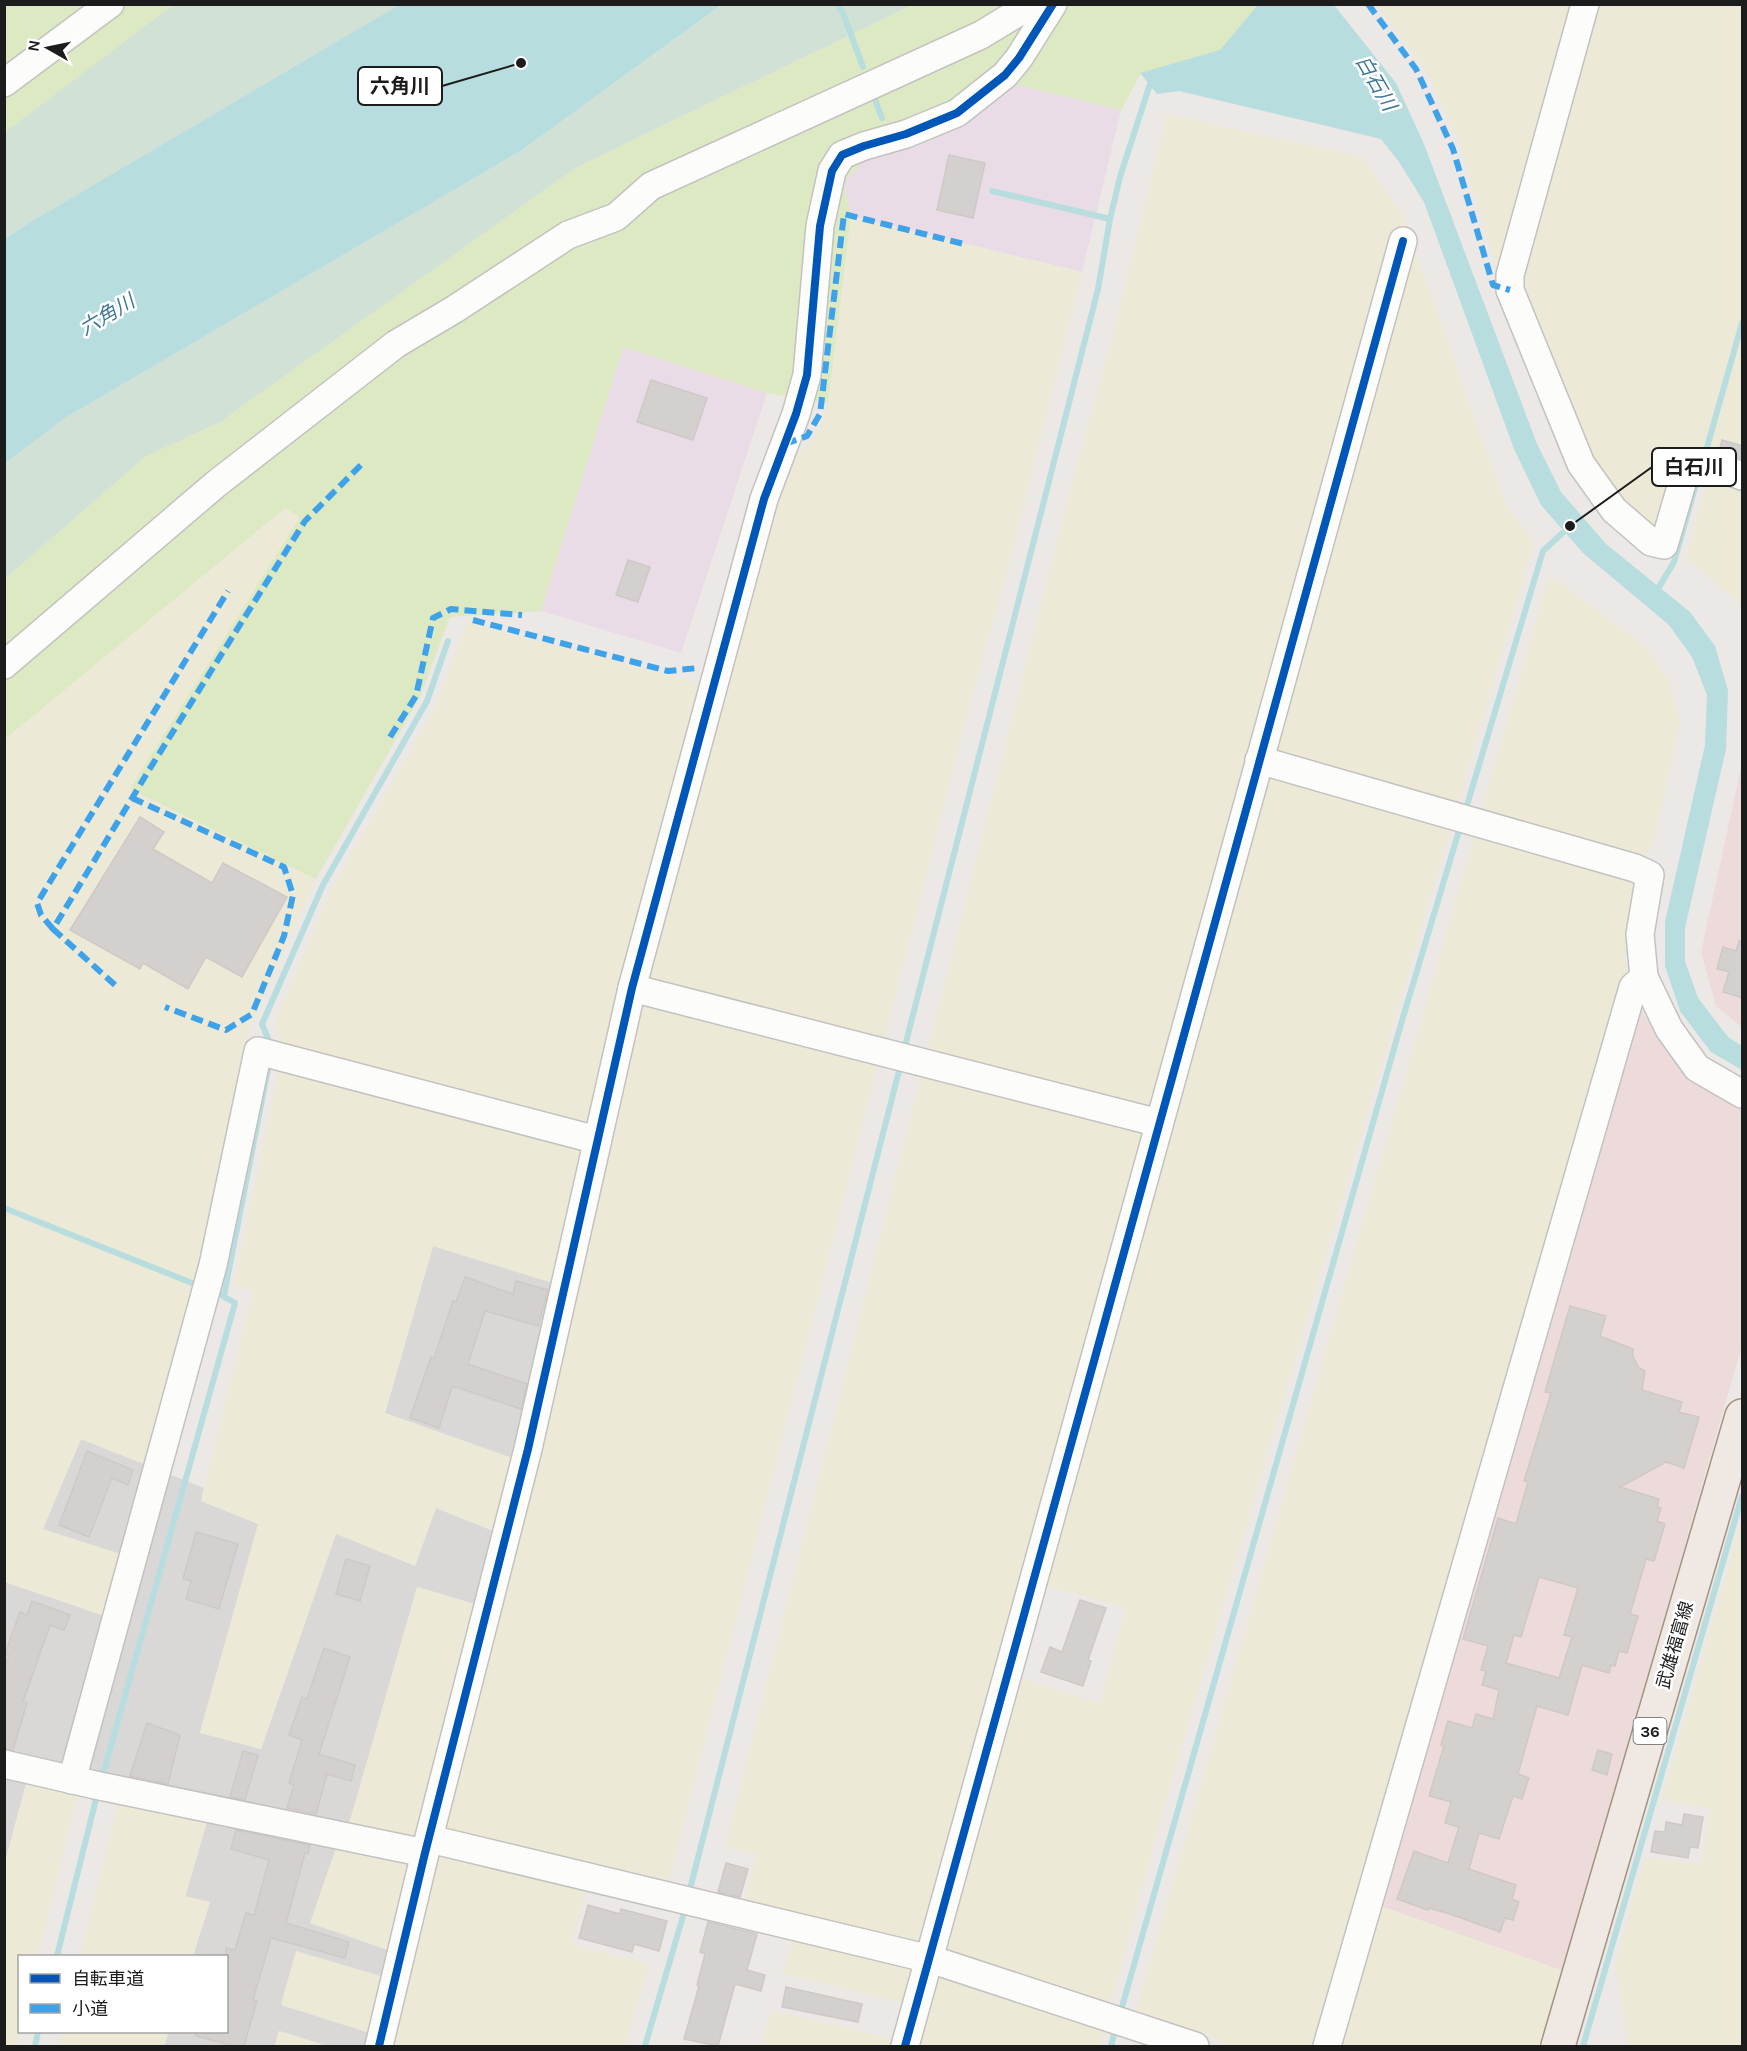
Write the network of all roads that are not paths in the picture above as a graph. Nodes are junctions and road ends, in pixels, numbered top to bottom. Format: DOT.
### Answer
graph roads {
  1 [pos="110,4"];
  2 [pos="1032,4"];
  3 [pos="1053,4"];
  4 [pos="1585,4"];
  5 [pos="4,83"];
  6 [pos="1403,242"];
  7 [pos="1743,476"];
  8 [pos="4,665"];
  9 [pos="1259,760"];
  10 [pos="1644,977"];
  11 [pos="632,988"];
  12 [pos="1743,1094"];
  13 [pos="1159,1123"];
  14 [pos="597,1140"];
  15 [pos="1743,1416"];
  16 [pos="4,1764"];
  17 [pos="93,1785"];
  18 [pos="428,1846"];
  19 [pos="930,1959"];
  20 [pos="379,2046"];
  21 [pos="905,2046"];
  22 [pos="1195,2046"];
  23 [pos="1327,2046"];
  24 [pos="1558,2046"];
  1 -- 5 [label="street"];
  2 -- 8 [label="street"];
  3 -- 11 [label="street"];
  4 -- 7 [label="street"];
  6 -- 9 [label="street"];
  9 -- 10 [label="street"];
  9 -- 13 [label="street"];
  10 -- 12 [label="street"];
  10 -- 23 [label="street"];
  11 -- 13 [label="street"];
  11 -- 14 [label="street"];
  13 -- 19 [label="street"];
  14 -- 17 [label="street"];
  14 -- 18 [label="street"];
  15 -- 24 [label="main road, 武雄福富線 / 36"];
  16 -- 17 [label="street"];
  17 -- 18 [label="street"];
  18 -- 19 [label="street"];
  18 -- 20 [label="street"];
  19 -- 21 [label="street"];
  19 -- 22 [label="street"];
}
